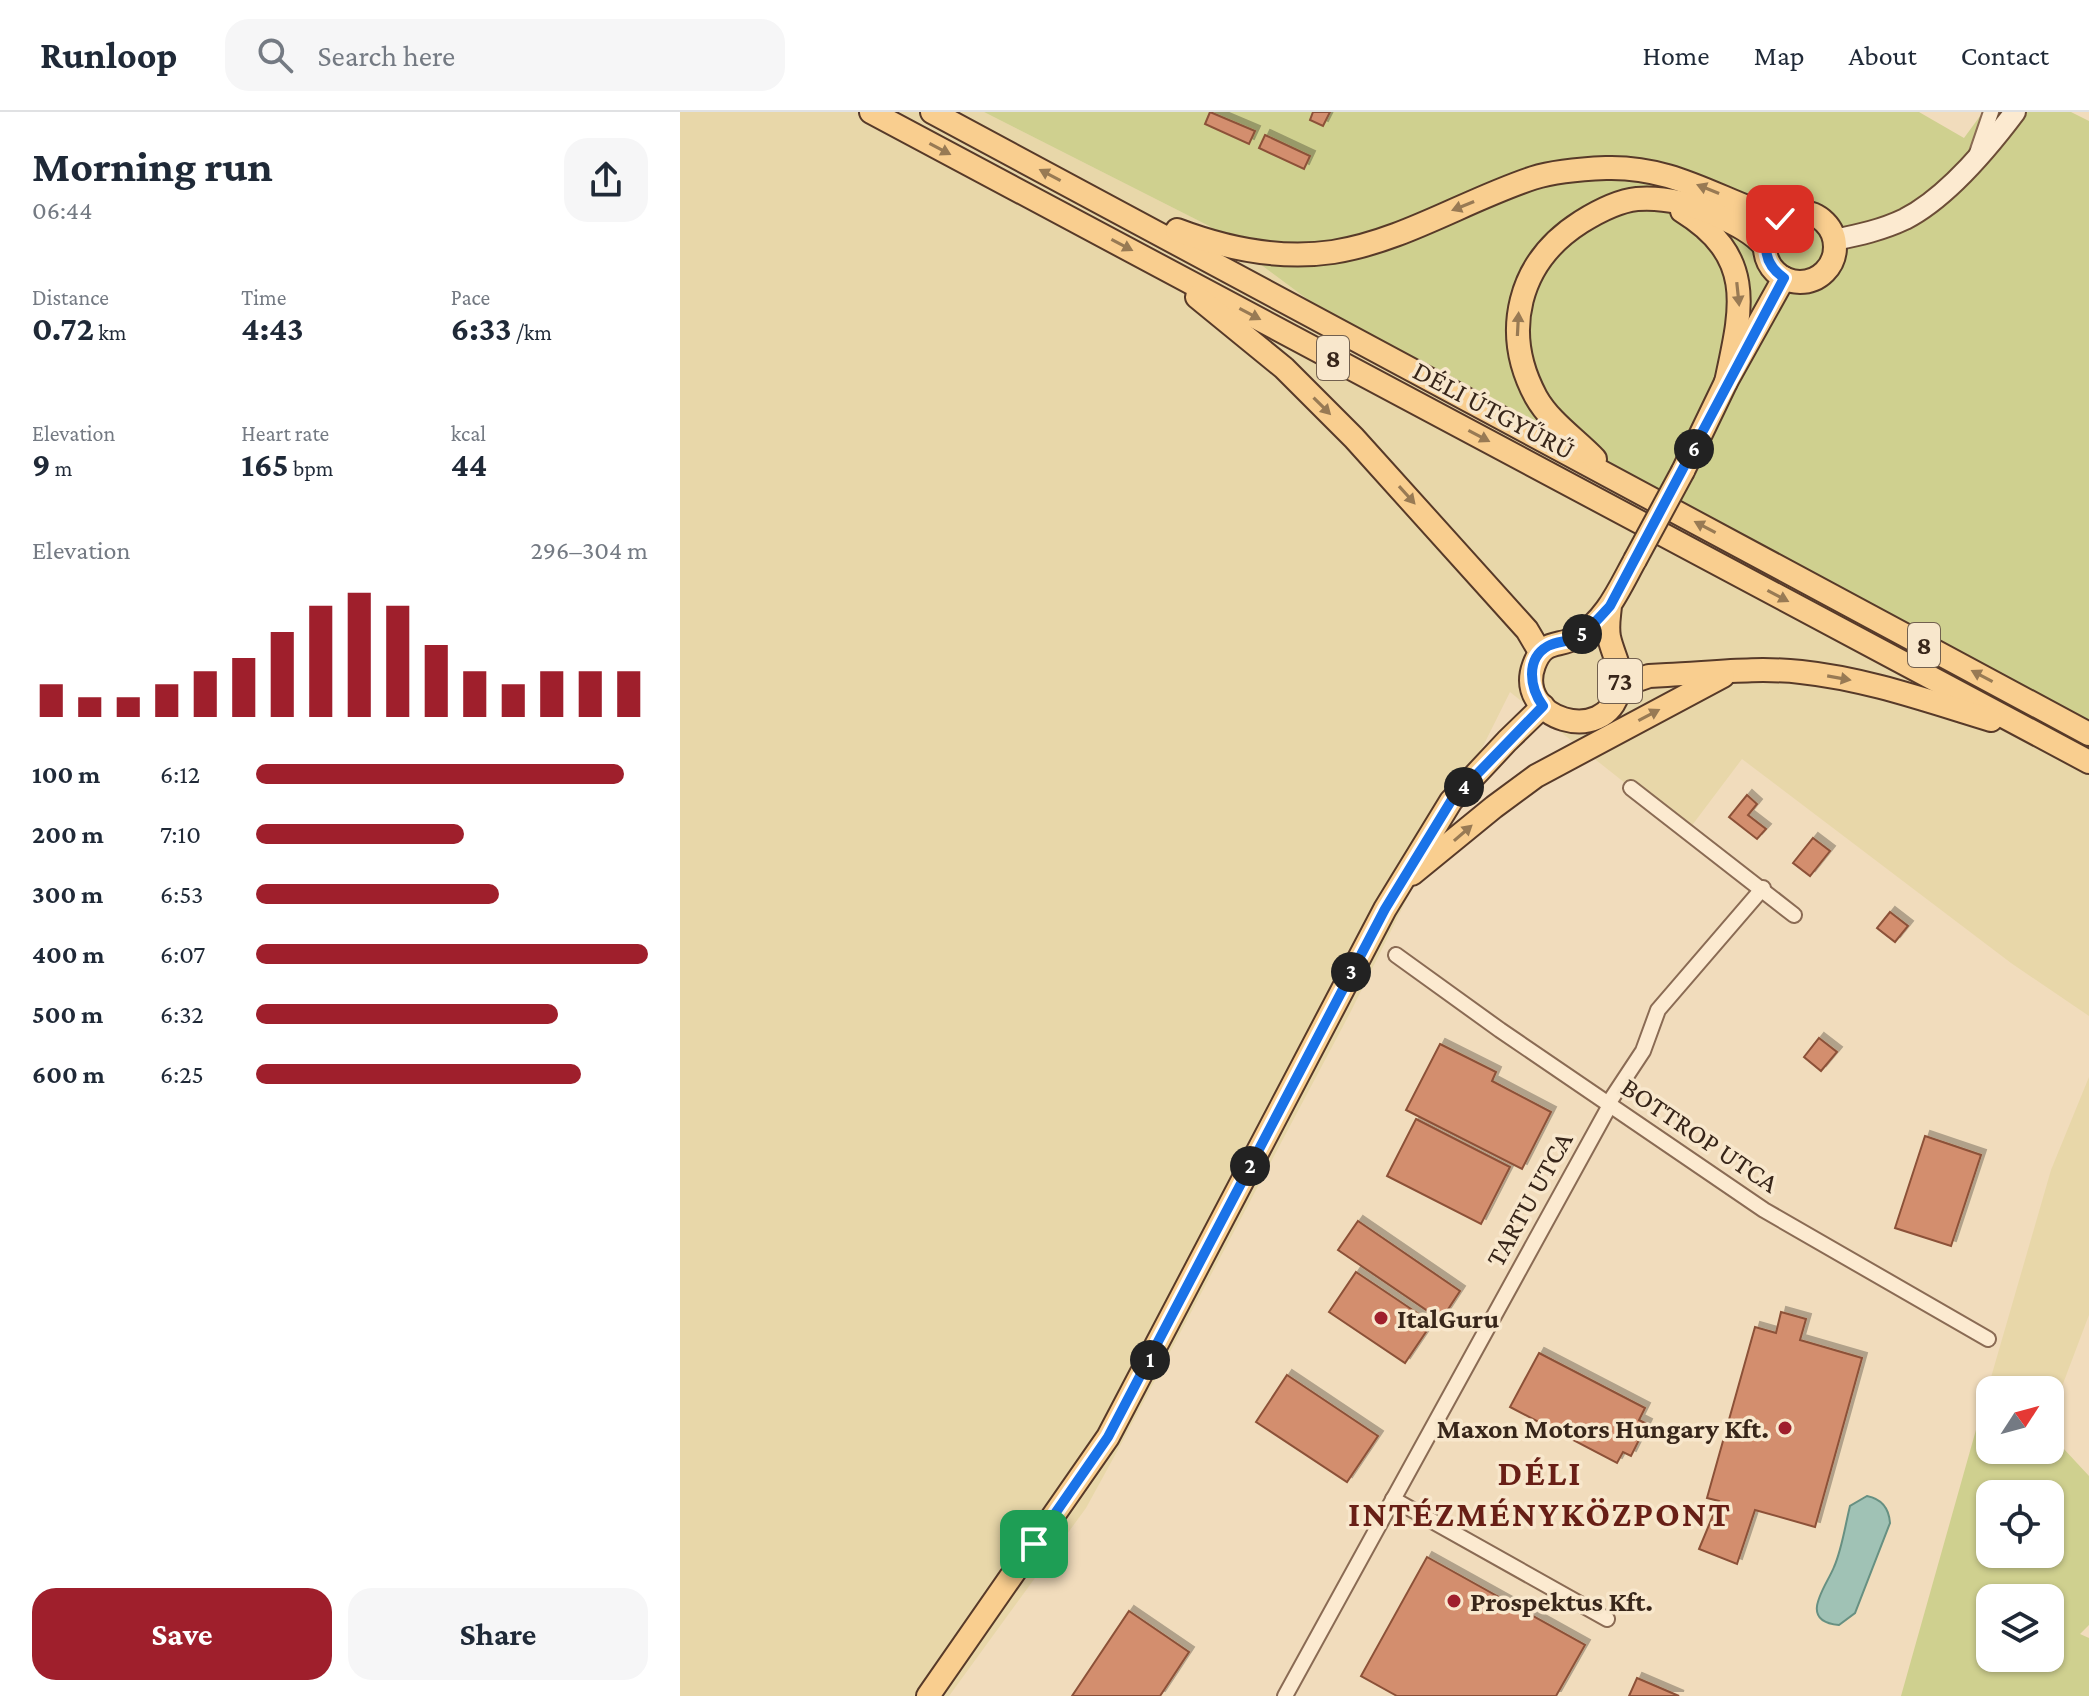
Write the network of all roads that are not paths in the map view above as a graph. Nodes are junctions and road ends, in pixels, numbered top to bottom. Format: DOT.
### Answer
graph roads {
  1 [pos="871,112"];
  2 [pos="932,112"];
  3 [pos="1991,112"];
  4 [pos="2015,112"];
  5 [pos="1976,158"];
  6 [pos="1655,199"];
  7 [pos="1119,212"];
  8 [pos="1780,219"];
  9 [pos="1834,240"];
  10 [pos="1765,247"];
  11 [pos="1156,264"];
  12 [pos="1784,278"];
  13 [pos="1726,382"];
  14 [pos="1634,489"];
  15 [pos="1610,606"];
  16 [pos="1540,652"];
  17 [pos="1734,671"];
  18 [pos="1620,686"];
  19 [pos="1543,706"];
  20 [pos="2089,734"];
  21 [pos="2042,736"];
  22 [pos="2089,762"];
  23 [pos="1631,788"];
  24 [pos="1402,882"];
  25 [pos="1763,888"];
  26 [pos="1794,915"];
  27 [pos="1396,955"];
  28 [pos="1609,1104"];
  29 [pos="1988,1339"];
  30 [pos="1393,1499"];
  31 [pos="1607,1619"];
  32 [pos="928,1696"];
  33 [pos="1285,1696"];
  1 -- 11 [label="main road, DÉLI ÚTGYŰRŰ / 8, one-way"];
  7 -- 2 [label="main road, DÉLI ÚTGYŰRŰ / 8, one-way"];
  3 -- 5 [label="street"];
  4 -- 5 [label="street"];
  5 -- 9 [label="street"];
  6 -- 10 [label="main road"];
  6 -- 13 [label="main road, one-way"];
  14 -- 6 [label="main road, one-way"];
  8 -- 7 [label="main road, one-way"];
  7 -- 14 [label="main road, DÉLI ÚTGYŰRŰ / 8"];
  8 -- 9 [label="main road"];
  8 -- 10 [label="main road"];
  9 -- 12 [label="main road"];
  10 -- 12 [label="main road"];
  11 -- 16 [label="main road, one-way"];
  11 -- 21 [label="main road, DÉLI ÚTGYŰRŰ / 8, one-way"];
  12 -- 13 [label="main road, 73"];
  13 -- 15 [label="main road, 73, bridge"];
  20 -- 14 [label="main road, DÉLI ÚTGYŰRŰ / 8, one-way"];
  15 -- 16 [label="main road, 73"];
  15 -- 18 [label="main road, 73"];
  16 -- 19 [label="main road"];
  17 -- 18 [label="main road"];
  17 -- 21 [label="main road, one-way"];
  24 -- 17 [label="main road, one-way"];
  18 -- 19 [label="main road, 73"];
  19 -- 24 [label="main road"];
  21 -- 22 [label="main road, DÉLI ÚTGYŰRŰ / 8"];
  23 -- 25 [label="street"];
  24 -- 32 [label="main road"];
  25 -- 26 [label="street"];
  25 -- 28 [label="street, TARTU UTCA"];
  27 -- 28 [label="street, BOTTROP UTCA"];
  28 -- 29 [label="street, BOTTROP UTCA"];
  28 -- 30 [label="street, TARTU UTCA"];
  30 -- 31 [label="street"];
  30 -- 33 [label="street, TARTU UTCA"];
}
